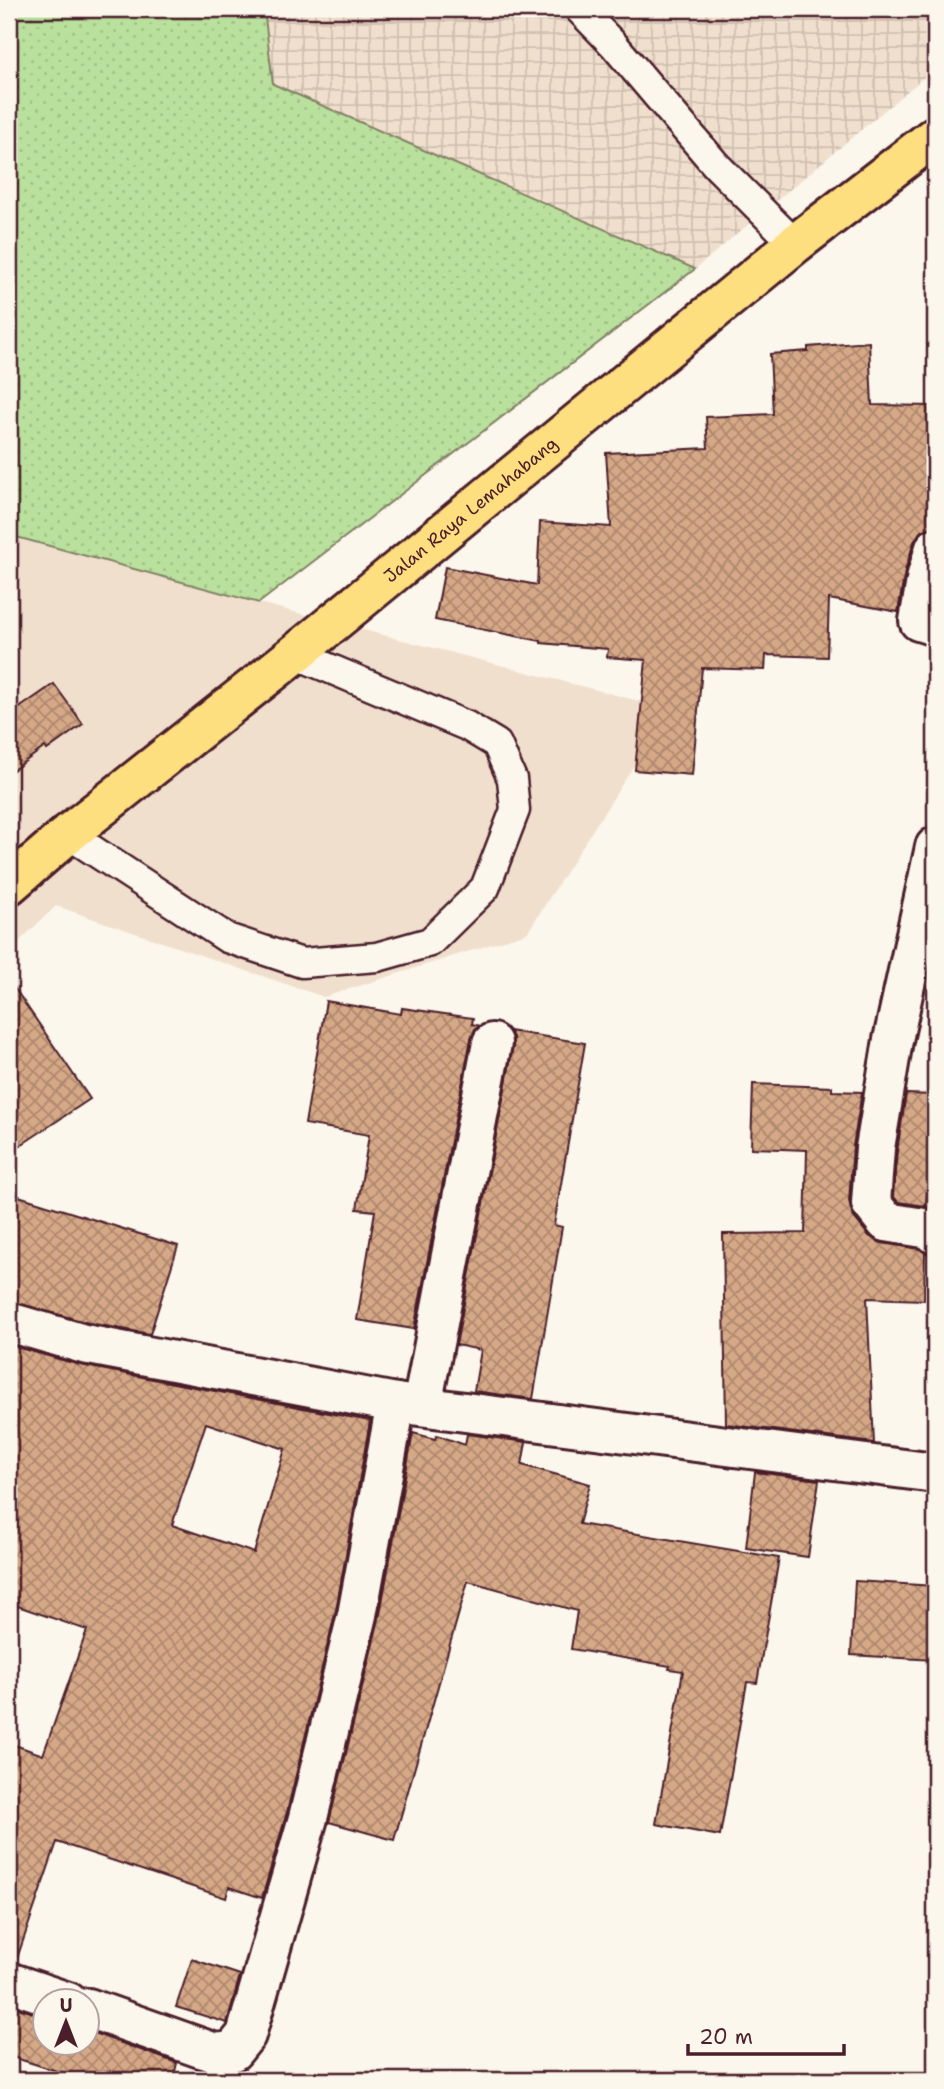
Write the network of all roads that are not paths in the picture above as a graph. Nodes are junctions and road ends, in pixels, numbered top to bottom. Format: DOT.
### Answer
graph roads {
  1 [pos="579,9"];
  2 [pos="934,144"];
  3 [pos="795,244"];
  4 [pos="935,548"];
  5 [pos="935,626"];
  6 [pos="295,654"];
  7 [pos="68,834"];
  8 [pos="935,847"];
  9 [pos="9,885"];
  10 [pos="492,1043"];
  11 [pos="935,1234"];
  12 [pos="9,1322"];
  13 [pos="409,1405"];
  14 [pos="935,1473"];
  15 [pos="9,1982"];
  16 [pos="32,1989"];
  17 [pos="102,2013"];
  1 -- 3 [label="lane"];
  2 -- 3 [label="main road, Jalan Raya Lemahabang"];
  3 -- 6 [label="main road, Jalan Raya Lemahabang"];
  4 -- 5 [label="street"];
  6 -- 7 [label="main road, Jalan Raya Lemahabang"];
  6 -- 7 [label="lane"];
  7 -- 9 [label="main road, Jalan Raya Lemahabang"];
  8 -- 11 [label="street"];
  10 -- 13 [label="street"];
  12 -- 13 [label="street"];
  13 -- 14 [label="street"];
  13 -- 17 [label="street"];
  15 -- 16 [label="street"];
}
